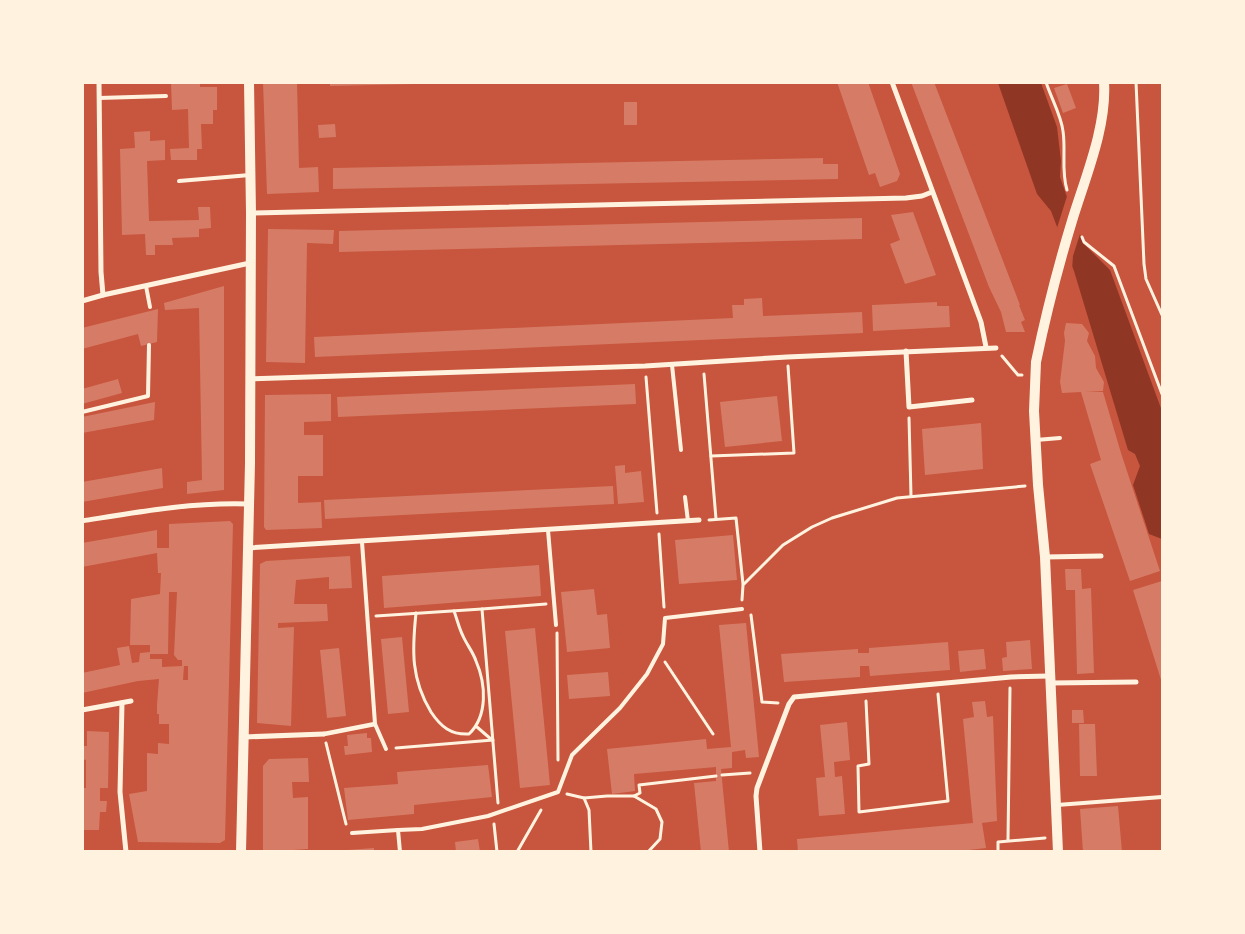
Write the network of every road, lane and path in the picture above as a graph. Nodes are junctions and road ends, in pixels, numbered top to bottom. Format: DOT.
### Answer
graph roads {
  1 [pos="99,82"];
  2 [pos="249,82"];
  3 [pos="892,82"];
  4 [pos="1046,82"];
  5 [pos="1104,82"];
  6 [pos="1136,82"];
  7 [pos="166,96"];
  8 [pos="100,98"];
  9 [pos="1063,130"];
  10 [pos="250,175"];
  11 [pos="179,181"];
  12 [pos="932,192"];
  13 [pos="251,213"];
  14 [pos="251,263"];
  15 [pos="1114,266"];
  16 [pos="146,286"];
  17 [pos="103,295"];
  18 [pos="82,301"];
  19 [pos="150,307"];
  20 [pos="1162,315"];
  21 [pos="149,345"];
  22 [pos="986,347"];
  23 [pos="996,348"];
  24 [pos="906,351"];
  25 [pos="787,357"];
  26 [pos="703,363"];
  27 [pos="672,365"];
  28 [pos="645,366"];
  29 [pos="1022,375"];
  30 [pos="249,379"];
  31 [pos="1162,394"];
  32 [pos="972,400"];
  33 [pos="909,407"];
  34 [pos="82,412"];
  35 [pos="1060,438"];
  36 [pos="1036,440"];
  37 [pos="681,450"];
  38 [pos="711,456"];
  39 [pos="1024,486"];
  40 [pos="685,496"];
  41 [pos="911,496"];
  42 [pos="248,504"];
  43 [pos="716,519"];
  44 [pos="699,520"];
  45 [pos="82,521"];
  46 [pos="688,521"];
  47 [pos="658,523"];
  48 [pos="548,530"];
  49 [pos="362,542"];
  50 [pos="247,548"];
  51 [pos="1101,556"];
  52 [pos="1045,557"];
  53 [pos="743,585"];
  54 [pos="554,604"];
  55 [pos="482,609"];
  56 [pos="742,609"];
  57 [pos="454,610"];
  58 [pos="416,613"];
  59 [pos="367,616"];
  60 [pos="665,618"];
  61 [pos="556,625"];
  62 [pos="659,654"];
  63 [pos="1010,677"];
  64 [pos="1050,680"];
  65 [pos="1136,682"];
  66 [pos="937,684"];
  67 [pos="865,691"];
  68 [pos="131,701"];
  69 [pos="122,703"];
  70 [pos="788,704"];
  71 [pos="82,710"];
  72 [pos="375,724"];
  73 [pos="477,727"];
  74 [pos="324,734"];
  75 [pos="713,734"];
  76 [pos="243,737"];
  77 [pos="493,740"];
  78 [pos="386,749"];
  79 [pos="558,762"];
  80 [pos="763,772"];
  81 [pos="716,776"];
  82 [pos="722,776"];
  83 [pos="558,792"];
  84 [pos="634,796"];
  85 [pos="1162,796"];
  86 [pos="543,797"];
  87 [pos="584,798"];
  88 [pos="1057,805"];
  89 [pos="498,812"];
  90 [pos="493,814"];
  91 [pos="398,830"];
  92 [pos="352,833"];
  93 [pos="1058,837"];
  94 [pos="1008,840"];
  95 [pos="126,852"];
  96 [pos="241,852"];
  97 [pos="400,852"];
  98 [pos="497,852"];
  99 [pos="517,852"];
  100 [pos="591,852"];
  101 [pos="648,852"];
  102 [pos="760,852"];
  103 [pos="998,852"];
  104 [pos="1058,852"];
  1 -- 8 [label="street"];
  2 -- 10 [label="main road"];
  3 -- 12 [label="street"];
  4 -- 9 [label="path"];
  5 -- 36 [label="main road"];
  6 -- 20 [label="path"];
  7 -- 8 [label="lane"];
  8 -- 17 [label="street"];
  10 -- 11 [label="lane"];
  10 -- 13 [label="main road"];
  12 -- 13 [label="street"];
  12 -- 22 [label="street"];
  13 -- 14 [label="main road"];
  14 -- 16 [label="street"];
  14 -- 30 [label="main road"];
  15 -- 31 [label="path"];
  16 -- 17 [label="street"];
  16 -- 19 [label="lane"];
  17 -- 18 [label="street"];
  21 -- 34 [label="lane"];
  22 -- 23 [label="street"];
  22 -- 24 [label="street"];
  23 -- 29 [label="path"];
  24 -- 25 [label="street"];
  24 -- 33 [label="street"];
  25 -- 26 [label="street"];
  25 -- 38 [label="path"];
  26 -- 27 [label="street"];
  26 -- 38 [label="path"];
  27 -- 28 [label="street"];
  27 -- 37 [label="lane"];
  28 -- 30 [label="street"];
  28 -- 47 [label="path"];
  30 -- 42 [label="main road"];
  32 -- 33 [label="street"];
  33 -- 41 [label="path"];
  35 -- 36 [label="lane"];
  36 -- 52 [label="main road"];
  38 -- 43 [label="path"];
  39 -- 41 [label="path"];
  40 -- 46 [label="lane"];
  41 -- 53 [label="path"];
  42 -- 45 [label="street"];
  42 -- 50 [label="main road"];
  43 -- 44 [label="path"];
  43 -- 53 [label="path"];
  44 -- 46 [label="street"];
  46 -- 47 [label="street"];
  47 -- 48 [label="street"];
  47 -- 60 [label="path"];
  48 -- 49 [label="street"];
  48 -- 54 [label="lane"];
  49 -- 50 [label="street"];
  49 -- 59 [label="lane"];
  50 -- 76 [label="main road"];
  51 -- 52 [label="street"];
  52 -- 64 [label="main road"];
  53 -- 56 [label="path"];
  54 -- 55 [label="path"];
  54 -- 61 [label="lane"];
  55 -- 57 [label="path"];
  55 -- 77 [label="path"];
  56 -- 60 [label="lane"];
  56 -- 70 [label="path"];
  57 -- 58 [label="path"];
  57 -- 73 [label="path"];
  58 -- 59 [label="path"];
  58 -- 73 [label="path"];
  59 -- 72 [label="lane"];
  60 -- 62 [label="lane"];
  61 -- 79 [label="path"];
  62 -- 75 [label="path"];
  62 -- 83 [label="lane"];
  63 -- 64 [label="street"];
  63 -- 66 [label="street"];
  63 -- 94 [label="path"];
  64 -- 65 [label="street"];
  64 -- 88 [label="main road"];
  66 -- 67 [label="street"];
  66 -- 67 [label="path"];
  67 -- 70 [label="street"];
  68 -- 69 [label="street"];
  69 -- 71 [label="street"];
  69 -- 95 [label="street"];
  70 -- 80 [label="street"];
  72 -- 74 [label="street"];
  72 -- 78 [label="lane"];
  73 -- 77 [label="path"];
  74 -- 76 [label="street"];
  74 -- 92 [label="path"];
  76 -- 96 [label="main road"];
  77 -- 78 [label="path"];
  77 -- 89 [label="path"];
  80 -- 82 [label="path"];
  80 -- 102 [label="street"];
  81 -- 84 [label="path"];
  83 -- 86 [label="lane"];
  83 -- 87 [label="path"];
  84 -- 87 [label="path"];
  84 -- 101 [label="path"];
  85 -- 88 [label="lane"];
  86 -- 89 [label="lane"];
  86 -- 99 [label="path"];
  87 -- 100 [label="path"];
  88 -- 93 [label="main road"];
  89 -- 90 [label="lane"];
  90 -- 91 [label="lane"];
  90 -- 98 [label="path"];
  91 -- 92 [label="lane"];
  91 -- 97 [label="lane"];
  93 -- 94 [label="path"];
  93 -- 104 [label="main road"];
  94 -- 103 [label="path"];
}
